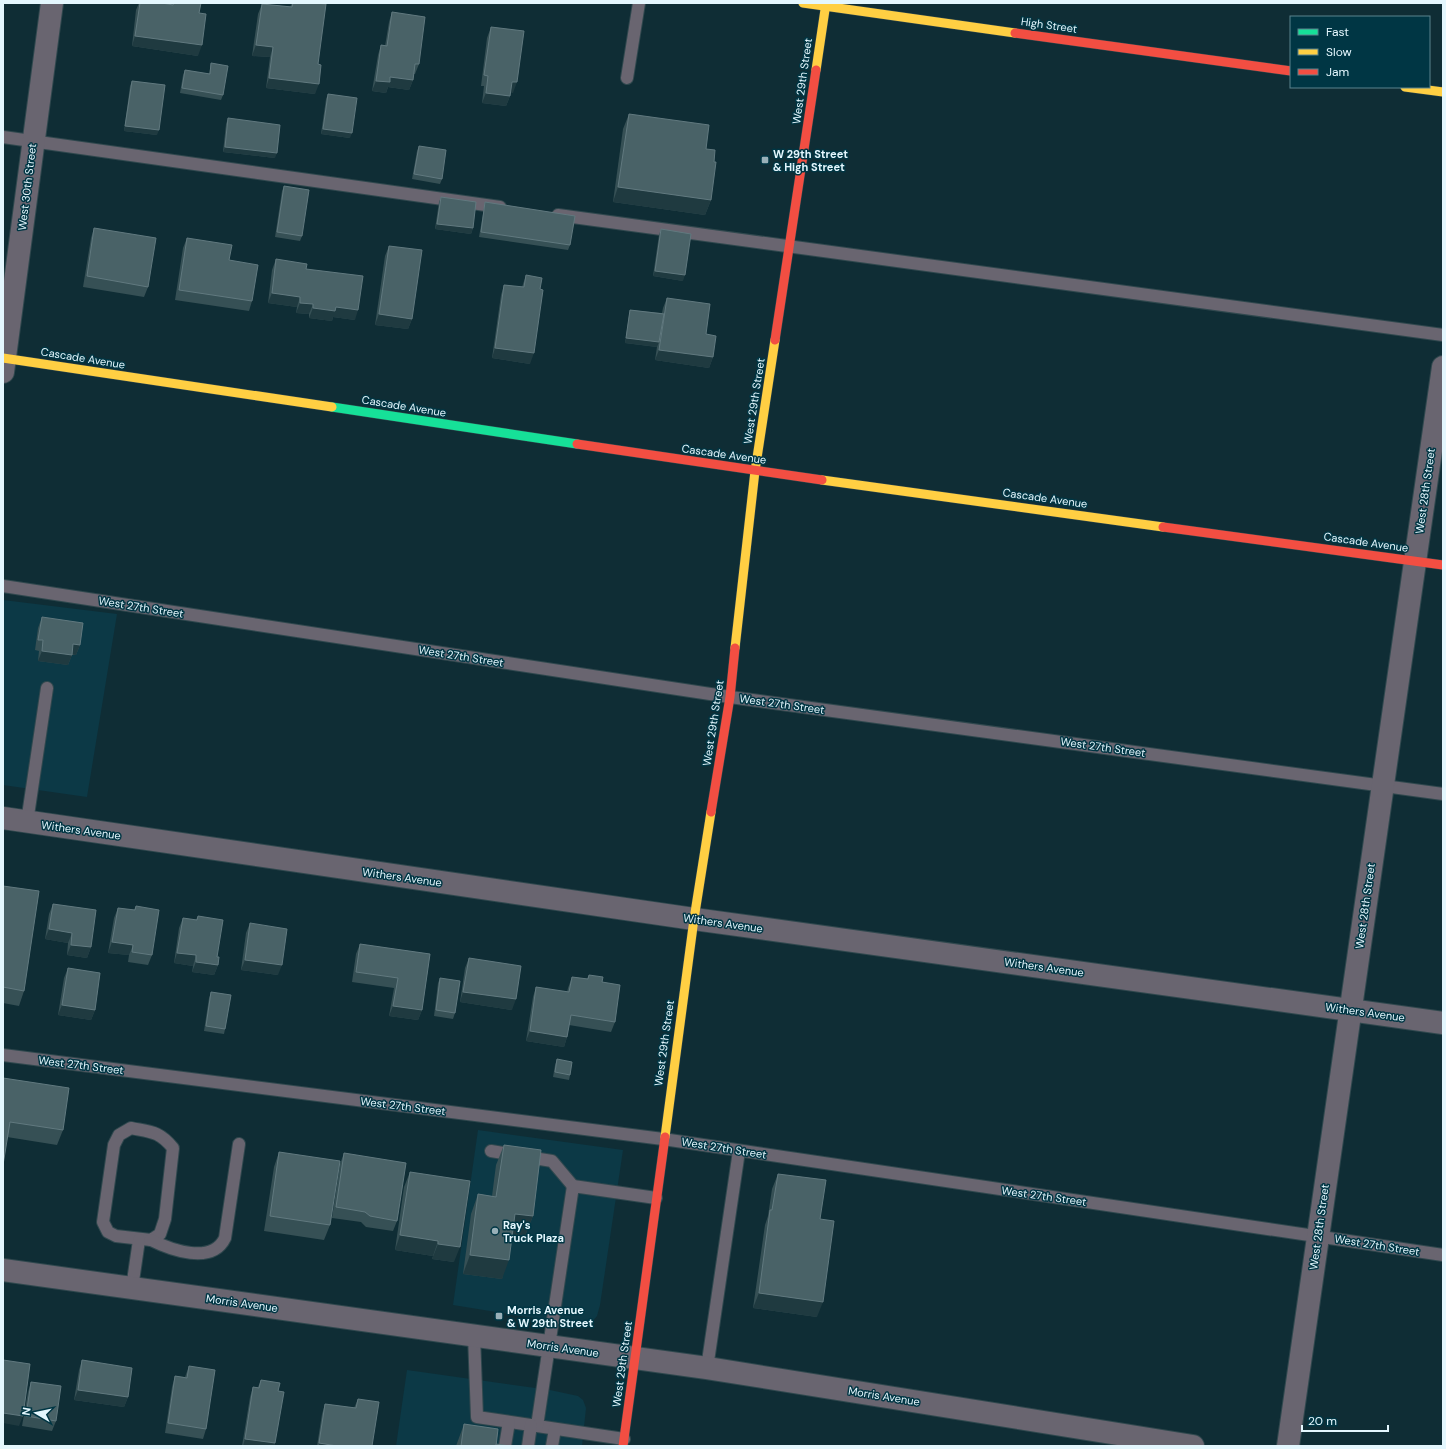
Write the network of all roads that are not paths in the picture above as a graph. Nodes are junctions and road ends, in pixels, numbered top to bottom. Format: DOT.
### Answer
graph roads {
  1 [pos="52,3"];
  2 [pos="639,3"];
  3 [pos="803,3"];
  4 [pos="826,4"];
  5 [pos="1290,71"];
  6 [pos="627,78"];
  7 [pos="1413,88"];
  8 [pos="1443,92"];
  9 [pos="3,137"];
  10 [pos="33,141"];
  11 [pos="514,209"];
  12 [pos="545,213"];
  13 [pos="790,248"];
  14 [pos="1443,335"];
  15 [pos="4,363"];
  16 [pos="1443,367"];
  17 [pos="755,471"];
  18 [pos="1414,561"];
  19 [pos="1443,565"];
  20 [pos="3,586"];
  21 [pos="48,688"];
  22 [pos="730,696"];
  23 [pos="1382,785"];
  24 [pos="1443,794"];
  25 [pos="3,818"];
  26 [pos="27,822"];
  27 [pos="694,919"];
  28 [pos="1350,1009"];
  29 [pos="1443,1023"];
  30 [pos="3,1054"];
  31 [pos="663,1139"];
  32 [pos="239,1144"];
  33 [pos="491,1151"];
  34 [pos="739,1151"];
  35 [pos="572,1186"];
  36 [pos="656,1198"];
  37 [pos="1318,1237"];
  38 [pos="145,1240"];
  39 [pos="1443,1255"];
  40 [pos="3,1270"];
  41 [pos="132,1288"];
  42 [pos="474,1335"];
  43 [pos="549,1346"];
  44 [pos="635,1358"];
  45 [pos="707,1368"];
  46 [pos="508,1422"];
  47 [pos="534,1426"];
  48 [pos="554,1429"];
  49 [pos="623,1443"];
  50 [pos="505,1446"];
  51 [pos="528,1446"];
  52 [pos="552,1446"];
  53 [pos="1193,1446"];
  54 [pos="1288,1446"];
  1 -- 10 [label="street, West 30th Street"];
  2 -- 6 [label="lane"];
  3 -- 4 [label="street, High Street"];
  4 -- 5 [label="street, High Street"];
  4 -- 13 [label="street, West 29th Street"];
  7 -- 8 [label="street"];
  9 -- 10 [label="lane"];
  10 -- 11 [label="lane"];
  10 -- 15 [label="street, West 30th Street"];
  12 -- 13 [label="lane"];
  13 -- 14 [label="lane"];
  13 -- 17 [label="street, West 29th Street"];
  15 -- 17 [label="street, Cascade Avenue"];
  16 -- 18 [label="street, West 28th Street"];
  17 -- 18 [label="street, Cascade Avenue"];
  17 -- 22 [label="street, West 29th Street"];
  18 -- 19 [label="street, Cascade Avenue"];
  18 -- 23 [label="street, West 28th Street"];
  20 -- 22 [label="lane, West 27th Street"];
  21 -- 26 [label="lane"];
  22 -- 23 [label="lane, West 27th Street"];
  22 -- 27 [label="street, West 29th Street"];
  23 -- 24 [label="lane, West 27th Street"];
  23 -- 28 [label="street, West 28th Street"];
  25 -- 26 [label="street, Withers Avenue"];
  26 -- 27 [label="street, Withers Avenue"];
  27 -- 28 [label="street, Withers Avenue"];
  27 -- 31 [label="street, West 29th Street"];
  28 -- 29 [label="street, Withers Avenue"];
  28 -- 37 [label="street, West 28th Street"];
  30 -- 31 [label="lane, West 27th Street"];
  31 -- 34 [label="lane, West 27th Street"];
  31 -- 36 [label="street, West 29th Street"];
  32 -- 38 [label="lane"];
  33 -- 35 [label="lane"];
  34 -- 37 [label="lane, West 27th Street"];
  34 -- 45 [label="lane"];
  35 -- 36 [label="lane"];
  35 -- 43 [label="lane"];
  36 -- 44 [label="street, West 29th Street"];
  37 -- 39 [label="lane, West 27th Street"];
  37 -- 54 [label="street, West 28th Street"];
  38 -- 38 [label="lane"];
  38 -- 41 [label="lane"];
  40 -- 41 [label="street, Morris Avenue"];
  41 -- 42 [label="street, Morris Avenue"];
  42 -- 43 [label="street, Morris Avenue"];
  42 -- 46 [label="lane"];
  43 -- 44 [label="street, Morris Avenue"];
  43 -- 47 [label="lane"];
  44 -- 45 [label="street, Morris Avenue"];
  44 -- 49 [label="street, West 29th Street"];
  45 -- 53 [label="street, Morris Avenue"];
  46 -- 47 [label="lane"];
  46 -- 50 [label="lane"];
  47 -- 48 [label="lane"];
  47 -- 51 [label="lane"];
  48 -- 49 [label="lane"];
  48 -- 52 [label="lane"];
}
